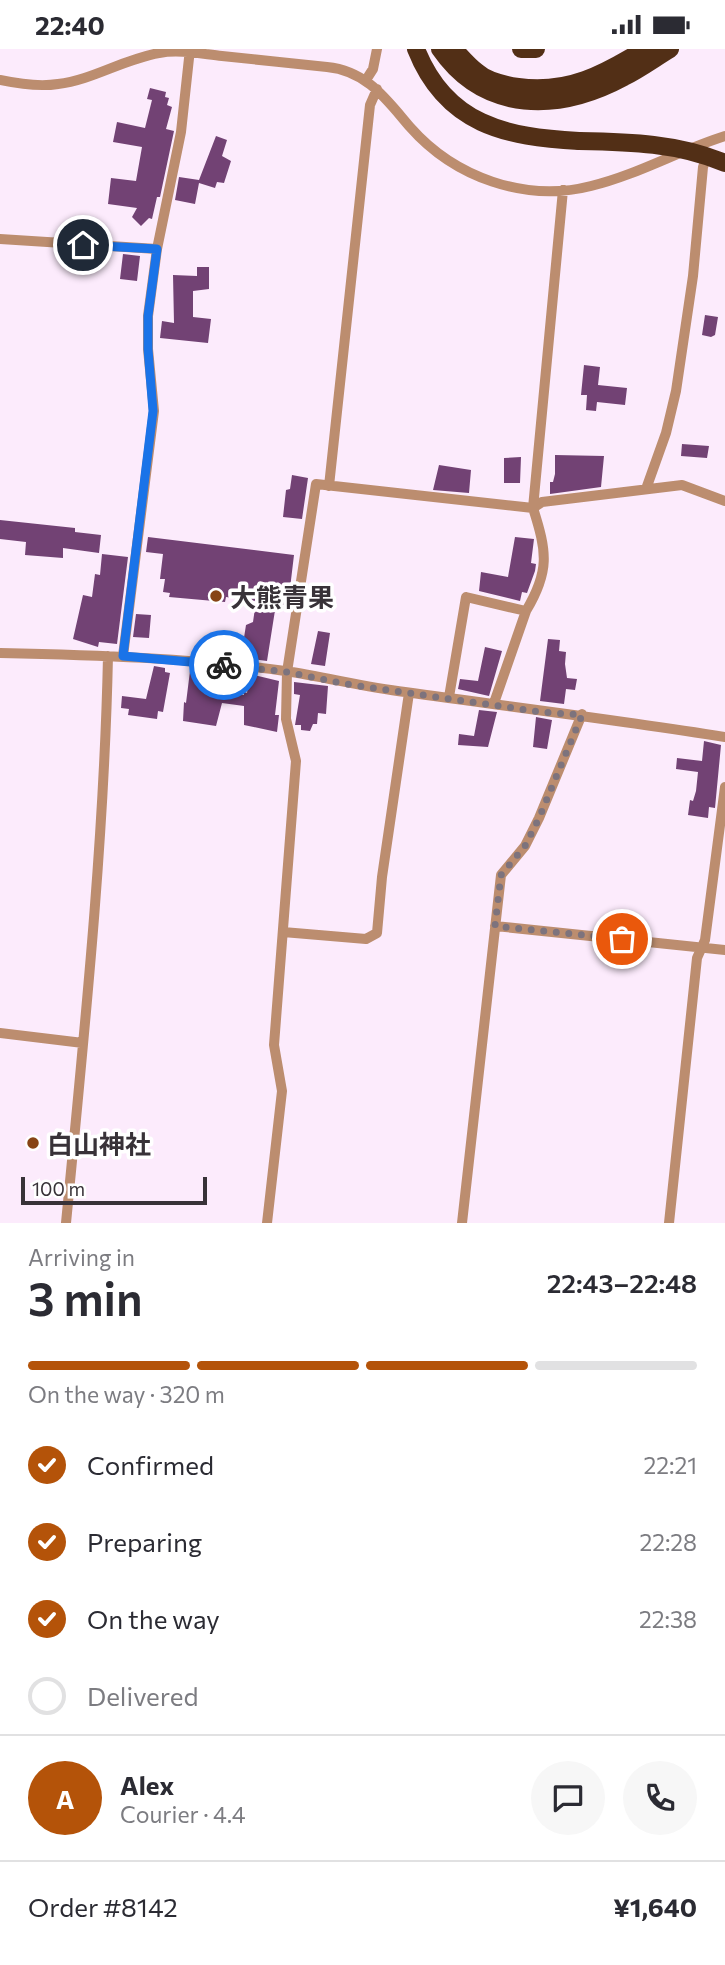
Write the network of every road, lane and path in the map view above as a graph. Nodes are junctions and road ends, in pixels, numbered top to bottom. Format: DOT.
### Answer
graph roads {
  1 [pos="377,49"];
  2 [pos="416,49"];
  3 [pos="440,49"];
  4 [pos="454,49"];
  5 [pos="521,49"];
  6 [pos="536,49"];
  7 [pos="645,49"];
  8 [pos="670,49"];
  9 [pos="190,51"];
  10 [pos="366,80"];
  11 [pos="0,81"];
  12 [pos="377,89"];
  13 [pos="725,136"];
  14 [pos="714,140"];
  15 [pos="725,163"];
  16 [pos="563,191"];
  17 [pos="0,239"];
  18 [pos="157,249"];
  19 [pos="329,486"];
  20 [pos="646,489"];
  21 [pos="725,501"];
  22 [pos="533,508"];
  23 [pos="526,611"];
  24 [pos="0,653"];
  25 [pos="108,656"];
  26 [pos="123,656"];
  27 [pos="287,672"];
  28 [pos="409,693"];
  29 [pos="449,697"];
  30 [pos="494,703"];
  31 [pos="582,715"];
  32 [pos="725,737"];
  33 [pos="725,787"];
  34 [pos="495,926"];
  35 [pos="283,932"];
  36 [pos="701,948"];
  37 [pos="725,950"];
  38 [pos="0,1033"];
  39 [pos="83,1043"];
  40 [pos="66,1223"];
  41 [pos="267,1223"];
  42 [pos="462,1223"];
  43 [pos="669,1223"];
  1 -- 10 [label="street"];
  2 -- 15 [label="highway, bridge"];
  3 -- 8 [label="highway"];
  4 -- 7 [label="highway"];
  5 -- 6 [label="highway"];
  9 -- 10 [label="street"];
  9 -- 11 [label="street"];
  9 -- 18 [label="street"];
  10 -- 12 [label="street"];
  12 -- 16 [label="street"];
  12 -- 19 [label="street"];
  13 -- 14 [label="street"];
  14 -- 16 [label="street"];
  14 -- 20 [label="street"];
  16 -- 22 [label="street"];
  17 -- 18 [label="street"];
  18 -- 26 [label="street"];
  19 -- 22 [label="street"];
  19 -- 27 [label="street"];
  20 -- 21 [label="street"];
  20 -- 22 [label="street"];
  22 -- 23 [label="street"];
  23 -- 29 [label="street"];
  23 -- 30 [label="street"];
  24 -- 25 [label="street"];
  25 -- 26 [label="street"];
  25 -- 39 [label="street"];
  26 -- 27 [label="street"];
  27 -- 28 [label="street"];
  27 -- 35 [label="street"];
  28 -- 29 [label="street"];
  28 -- 35 [label="street"];
  29 -- 30 [label="street"];
  30 -- 31 [label="street"];
  31 -- 32 [label="street"];
  31 -- 34 [label="street"];
  33 -- 36 [label="street"];
  34 -- 36 [label="street"];
  34 -- 42 [label="street"];
  35 -- 41 [label="street"];
  36 -- 37 [label="street"];
  36 -- 43 [label="street"];
  38 -- 39 [label="street"];
  39 -- 40 [label="street"];
}
